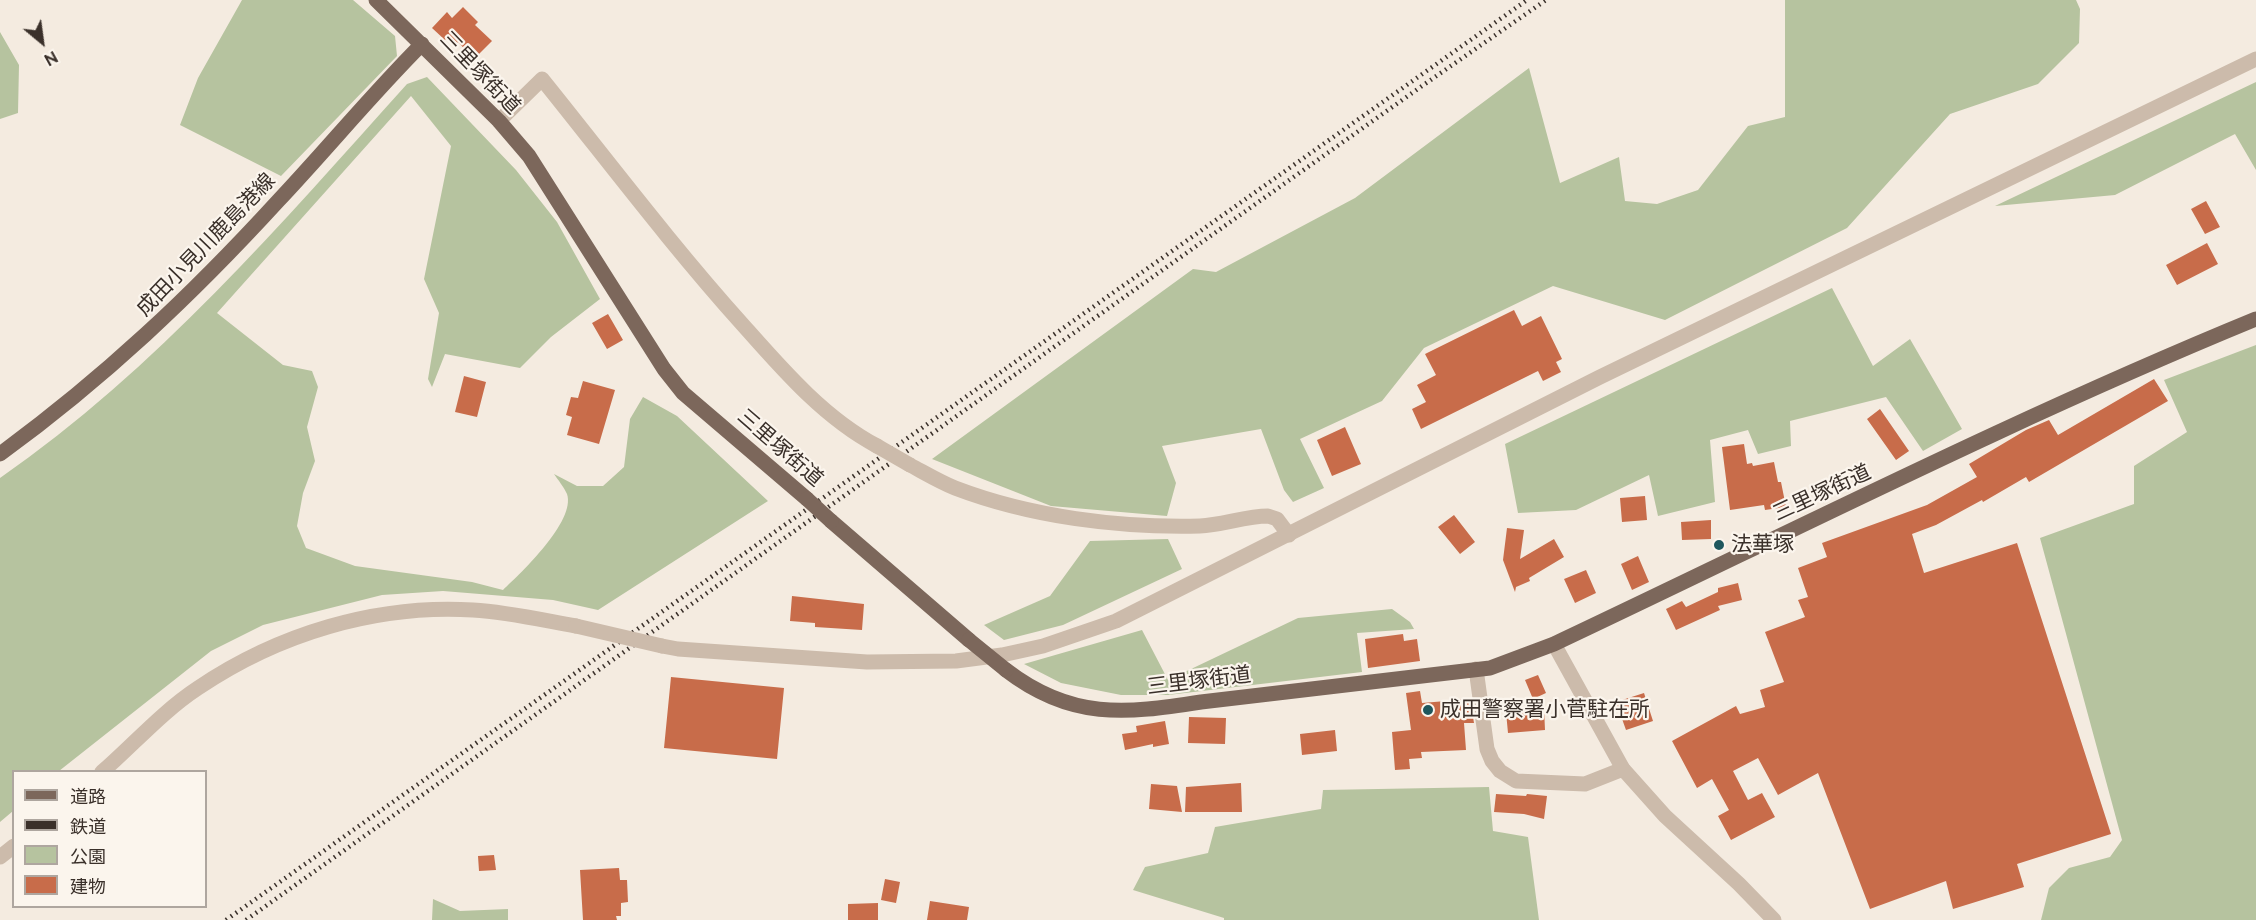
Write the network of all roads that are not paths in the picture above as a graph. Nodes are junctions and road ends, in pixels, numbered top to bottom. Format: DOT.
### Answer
graph roads {
  1 [pos="376,0"];
  2 [pos="422,44"];
  3 [pos="2256,59"];
  4 [pos="499,121"];
  5 [pos="2256,319"];
  6 [pos="0,454"];
  7 [pos="1289,535"];
  8 [pos="1554,644"];
  9 [pos="1476,669"];
  10 [pos="1623,769"];
  11 [pos="103,770"];
  12 [pos="12,848"];
  13 [pos="0,857"];
  14 [pos="1774,920"];
  1 -- 2 [label="main road, 三里塚街道"];
  2 -- 4 [label="main road, 三里塚街道"];
  2 -- 6 [label="main road, 成田小見川鹿島港線"];
  3 -- 7 [label="street"];
  4 -- 7 [label="street, bridge"];
  4 -- 9 [label="main road, 三里塚街道, bridge"];
  5 -- 8 [label="main road, 三里塚街道"];
  7 -- 11 [label="street, bridge"];
  8 -- 9 [label="main road, 三里塚街道"];
  8 -- 10 [label="street"];
  9 -- 10 [label="street"];
  10 -- 14 [label="street"];
  12 -- 13 [label="street"];
}
